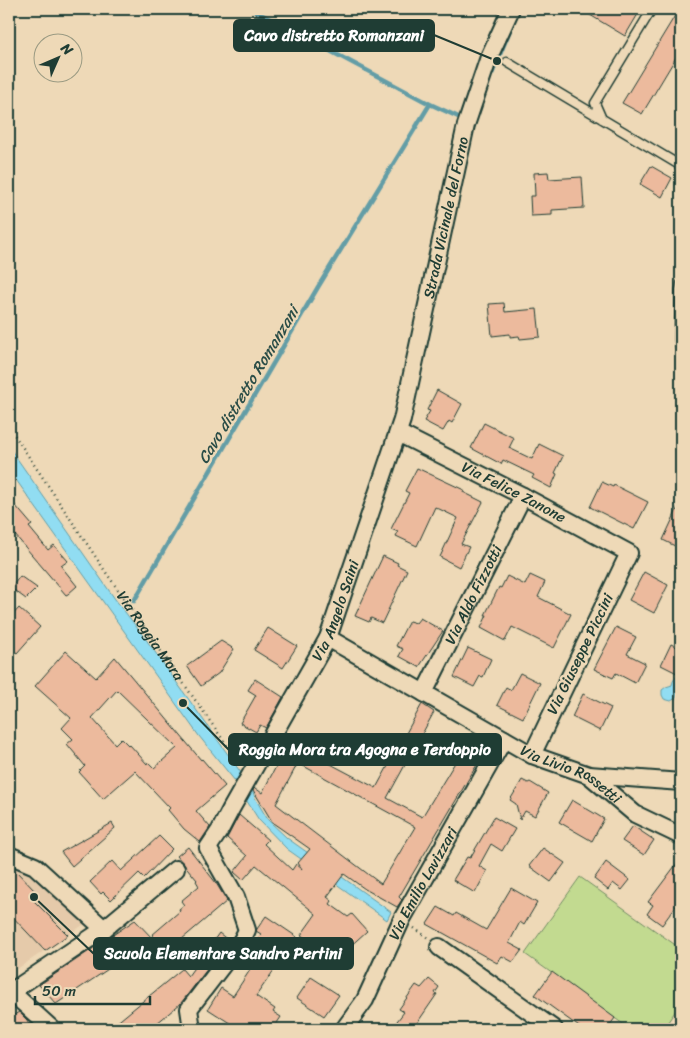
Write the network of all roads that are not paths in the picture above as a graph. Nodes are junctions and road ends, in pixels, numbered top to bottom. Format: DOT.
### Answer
graph roads {
  1 [pos="511,9"];
  2 [pos="652,9"];
  3 [pos="507,62"];
  4 [pos="602,119"];
  5 [pos="681,166"];
  6 [pos="681,284"];
  7 [pos="681,354"];
  8 [pos="398,433"];
  9 [pos="523,496"];
  10 [pos="629,553"];
  11 [pos="328,638"];
  12 [pos="424,693"];
  13 [pos="504,739"];
  14 [pos="532,755"];
  15 [pos="589,775"];
  16 [pos="681,782"];
  17 [pos="681,836"];
  18 [pos="9,856"];
  19 [pos="176,869"];
  20 [pos="104,930"];
  21 [pos="439,946"];
  22 [pos="9,992"];
  23 [pos="52,1029"];
  24 [pos="192,1029"];
  25 [pos="344,1029"];
  26 [pos="554,1029"];
  1 -- 8 [label="street, Strada Vicinale del Forno"];
  2 -- 4 [label="lane"];
  3 -- 4 [label="lane"];
  4 -- 5 [label="lane"];
  6 -- 7 [label="lane"];
  8 -- 9 [label="street, Via Felice Zanone"];
  8 -- 11 [label="street, Via Angelo Saini"];
  9 -- 10 [label="street, Via Felice Zanone"];
  9 -- 12 [label="street, Via Aldo Fizzotti"];
  10 -- 14 [label="street, Via Giuseppe Piccini"];
  11 -- 12 [label="street, Via Livio Rossetti"];
  11 -- 24 [label="street, Via Angelo Saini"];
  12 -- 13 [label="street, Via Livio Rossetti"];
  13 -- 14 [label="street, Via Livio Rossetti"];
  13 -- 25 [label="street, Via Emilio Lavizzari"];
  14 -- 15 [label="street, Via Livio Rossetti"];
  15 -- 16 [label="street"];
  15 -- 17 [label="street, Via Livio Rossetti"];
  18 -- 20 [label="street"];
  19 -- 20 [label="street"];
  20 -- 22 [label="street"];
  21 -- 26 [label="street"];
  22 -- 23 [label="street"];
}
